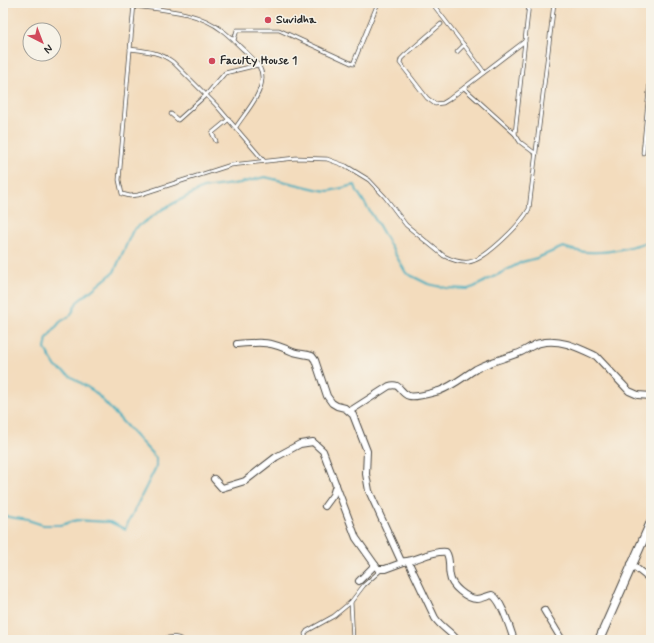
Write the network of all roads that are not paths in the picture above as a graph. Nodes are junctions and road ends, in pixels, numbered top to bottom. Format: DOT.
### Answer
graph roads {
  1 [pos="378,3"];
  2 [pos="436,3"];
  3 [pos="530,3"];
  4 [pos="554,3"];
  5 [pos="134,4"];
  6 [pos="441,24"];
  7 [pos="234,40"];
  8 [pos="525,41"];
  9 [pos="464,45"];
  10 [pos="130,49"];
  11 [pos="457,52"];
  12 [pos="259,65"];
  13 [pos="651,70"];
  14 [pos="484,72"];
  15 [pos="464,88"];
  16 [pos="206,95"];
  17 [pos="172,114"];
  18 [pos="229,119"];
  19 [pos="236,127"];
  20 [pos="515,134"];
  21 [pos="216,141"];
  22 [pos="643,153"];
  23 [pos="536,154"];
  24 [pos="264,161"];
  25 [pos="237,344"];
  26 [pos="651,396"];
  27 [pos="350,411"];
  28 [pos="214,478"];
  29 [pos="336,485"];
  30 [pos="325,506"];
  31 [pos="651,522"];
  32 [pos="406,562"];
  33 [pos="631,564"];
  34 [pos="375,565"];
  35 [pos="381,570"];
  36 [pos="651,580"];
  37 [pos="359,581"];
  38 [pos="351,602"];
  39 [pos="544,610"];
  40 [pos="160,640"];
  41 [pos="182,640"];
  42 [pos="306,640"];
  43 [pos="353,640"];
  44 [pos="457,640"];
  45 [pos="514,640"];
  46 [pos="562,640"];
  47 [pos="599,640"];
  1 -- 7 [label="lane"];
  2 -- 9 [label="lane"];
  3 -- 8 [label="lane"];
  4 -- 23 [label="lane"];
  5 -- 7 [label="lane"];
  5 -- 10 [label="lane"];
  6 -- 15 [label="lane"];
  7 -- 12 [label="lane"];
  8 -- 14 [label="lane"];
  8 -- 20 [label="lane"];
  9 -- 11 [label="lane"];
  9 -- 14 [label="lane"];
  10 -- 16 [label="lane"];
  10 -- 24 [label="lane"];
  12 -- 16 [label="lane"];
  12 -- 19 [label="lane"];
  13 -- 22 [label="lane"];
  14 -- 15 [label="lane"];
  15 -- 20 [label="lane"];
  16 -- 17 [label="lane"];
  16 -- 18 [label="lane"];
  18 -- 19 [label="lane"];
  18 -- 21 [label="lane"];
  19 -- 24 [label="lane"];
  20 -- 23 [label="lane"];
  23 -- 24 [label="lane"];
  25 -- 27 [label="street"];
  26 -- 27 [label="street"];
  27 -- 32 [label="street"];
  28 -- 29 [label="street"];
  29 -- 30 [label="street"];
  29 -- 34 [label="street"];
  31 -- 33 [label="street"];
  32 -- 35 [label="street"];
  32 -- 44 [label="street"];
  32 -- 45 [label="street"];
  33 -- 36 [label="street"];
  33 -- 47 [label="street"];
  34 -- 35 [label="street"];
  34 -- 37 [label="street"];
  35 -- 38 [label="lane"];
  38 -- 42 [label="lane"];
  38 -- 43 [label="lane"];
  39 -- 46 [label="street"];
  40 -- 41 [label="lane"];
}
